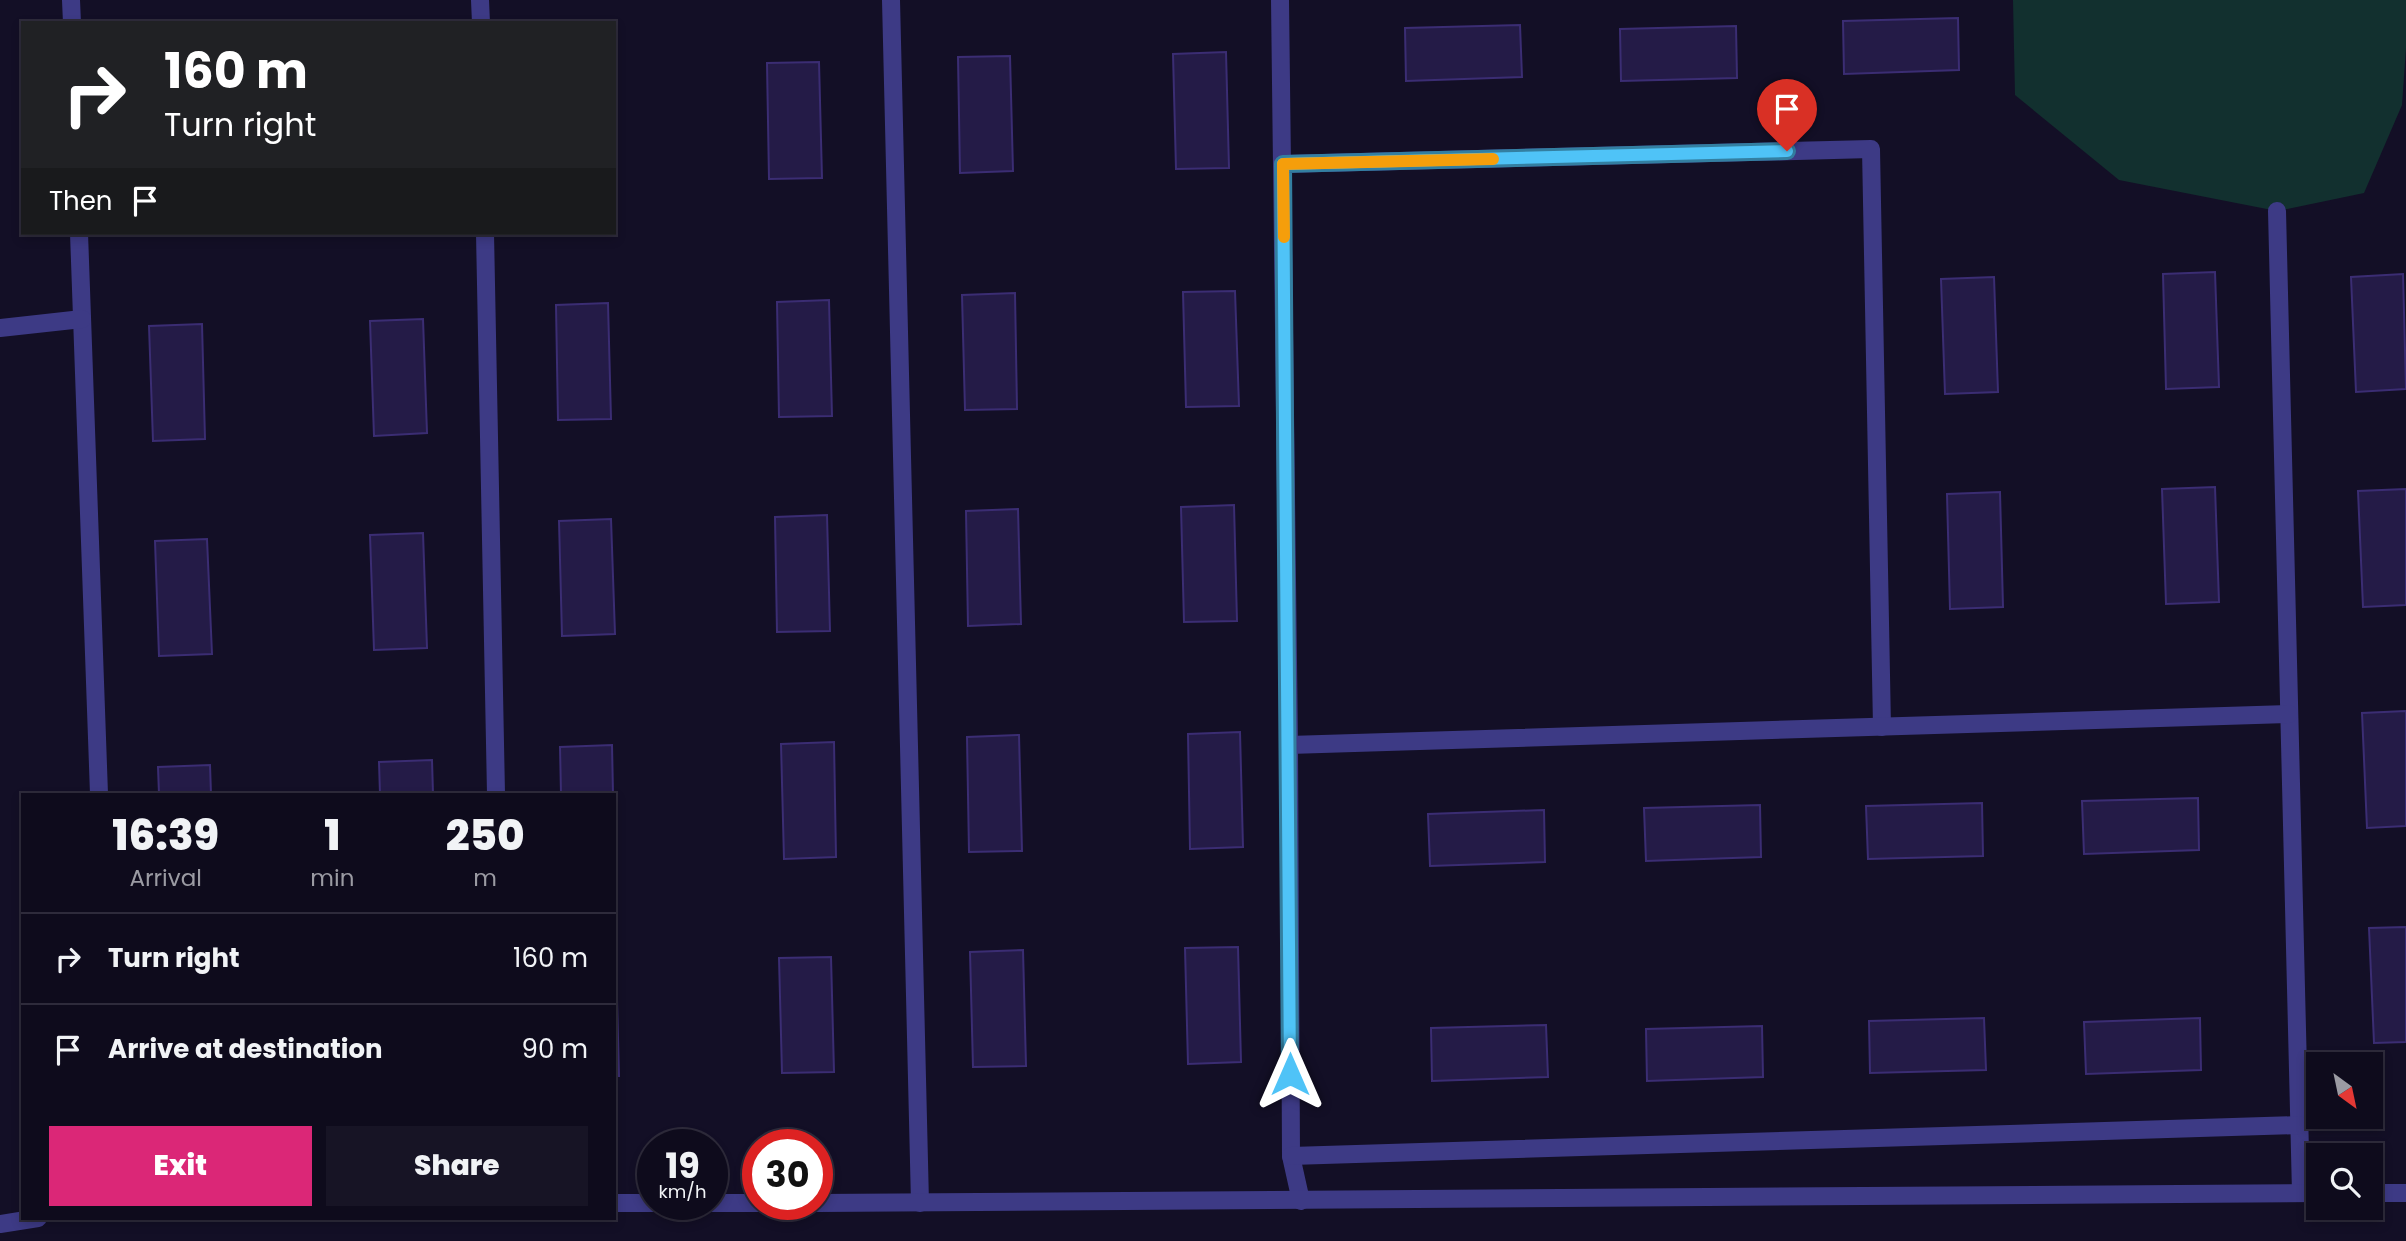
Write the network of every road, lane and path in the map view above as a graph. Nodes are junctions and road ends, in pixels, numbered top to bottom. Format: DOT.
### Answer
graph roads {
  1 [pos="71,0"];
  2 [pos="480,0"];
  3 [pos="891,0"];
  4 [pos="1280,0"];
  5 [pos="72,21"];
  6 [pos="481,21"];
  7 [pos="1283,164"];
  8 [pos="2277,211"];
  9 [pos="79,235"];
  10 [pos="485,235"];
  11 [pos="82,318"];
  12 [pos="0,328"];
  13 [pos="2289,714"];
  14 [pos="1882,727"];
  15 [pos="1289,745"];
  16 [pos="99,793"];
  17 [pos="496,793"];
  18 [pos="2299,1125"];
  19 [pos="1291,1156"];
  20 [pos="2306,1168"];
  21 [pos="2306,1193"];
  22 [pos="2383,1193"];
  23 [pos="2406,1193"];
  24 [pos="1300,1201"];
  25 [pos="616,1203"];
  26 [pos="637,1203"];
  27 [pos="833,1203"];
  28 [pos="920,1203"];
  29 [pos="25,1220"];
  30 [pos="0,1224"];
  1 -- 5 [label="street"];
  2 -- 6 [label="street"];
  3 -- 28 [label="street"];
  4 -- 7 [label="street"];
  7 -- 14 [label="street"];
  7 -- 15 [label="street"];
  8 -- 13 [label="street"];
  9 -- 11 [label="street"];
  10 -- 17 [label="street"];
  11 -- 12 [label="street"];
  11 -- 16 [label="street"];
  13 -- 14 [label="street"];
  13 -- 18 [label="street"];
  14 -- 15 [label="street"];
  15 -- 19 [label="street"];
  18 -- 19 [label="street"];
  18 -- 20 [label="street"];
  19 -- 24 [label="street"];
  21 -- 24 [label="street"];
  22 -- 23 [label="street"];
  24 -- 28 [label="street"];
  25 -- 26 [label="street"];
  27 -- 28 [label="street"];
  29 -- 30 [label="street"];
}
